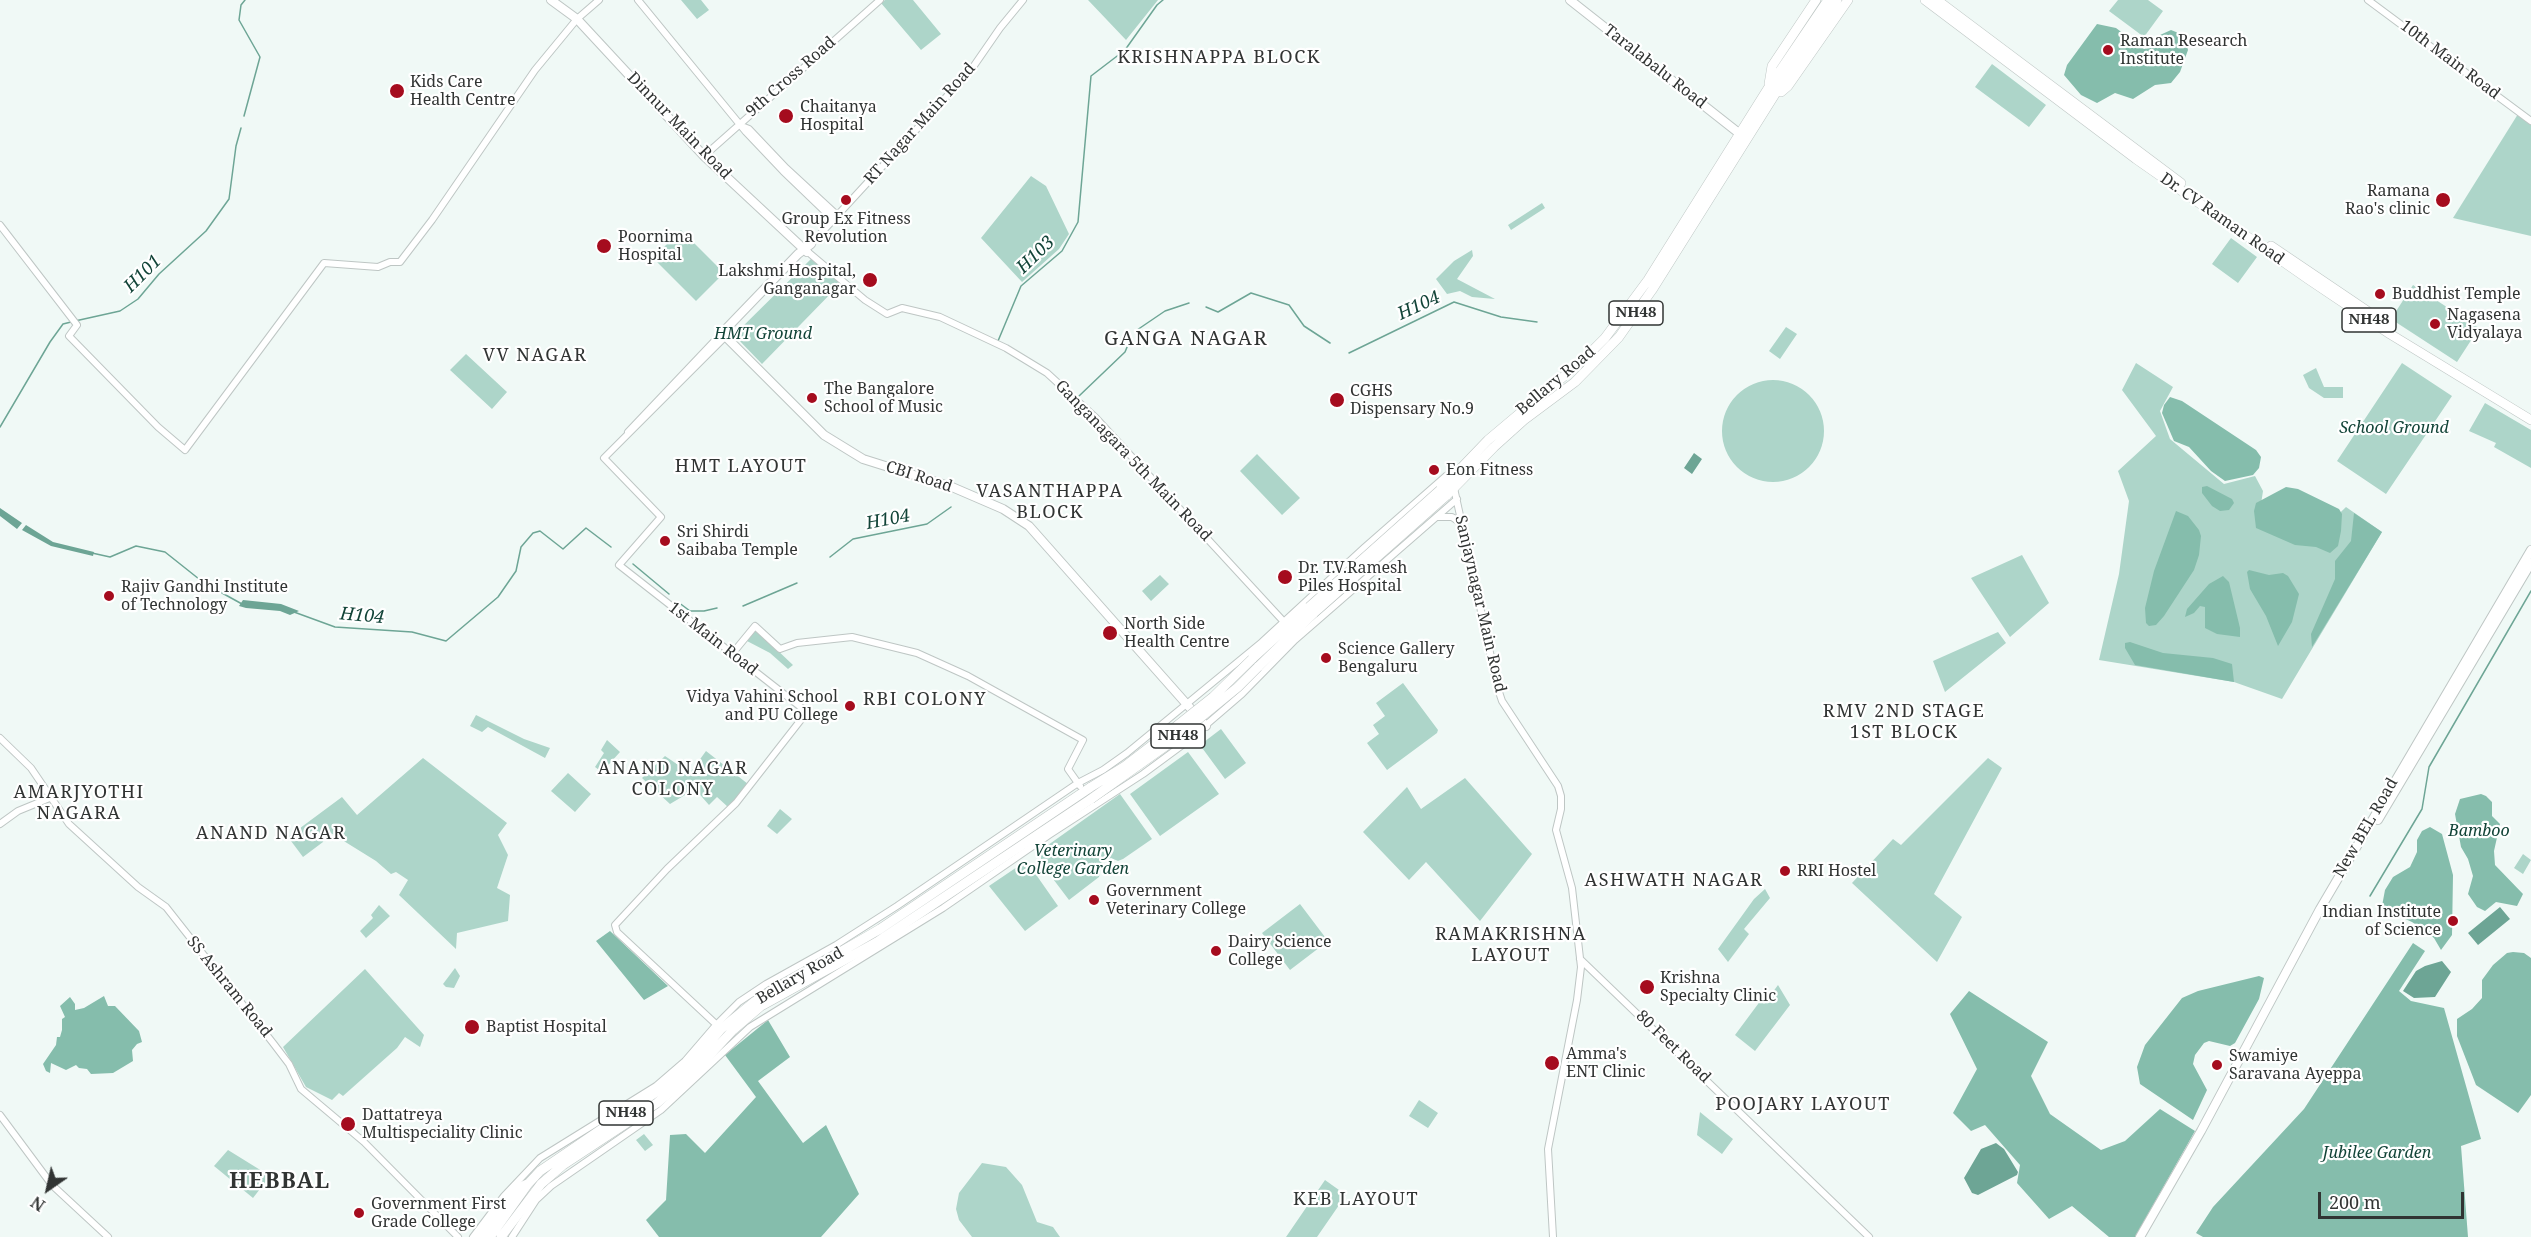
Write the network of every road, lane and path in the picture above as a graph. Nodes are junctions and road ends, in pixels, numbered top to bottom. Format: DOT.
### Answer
graph roads {
  1 [pos="551,0"];
  2 [pos="599,0"];
  3 [pos="638,0"];
  4 [pos="880,0"];
  5 [pos="1023,0"];
  6 [pos="1570,0"];
  7 [pos="1816,0"];
  8 [pos="1828,0"];
  9 [pos="1837,0"];
  10 [pos="1848,0"];
  11 [pos="1925,0"];
  12 [pos="1937,0"];
  13 [pos="2368,0"];
  14 [pos="577,19"];
  15 [pos="1769,87"];
  16 [pos="1772,100"];
  17 [pos="2531,121"];
  18 [pos="742,125"];
  19 [pos="1740,134"];
  20 [pos="704,156"];
  21 [pos="836,218"];
  22 [pos="0,225"];
  23 [pos="808,248"];
  24 [pos="726,333"];
  25 [pos="2531,414"];
  26 [pos="2531,420"];
  27 [pos="1455,473"];
  28 [pos="1443,493"];
  29 [pos="1456,494"];
  30 [pos="1403,514"];
  31 [pos="1437,517"];
  32 [pos="1462,524"];
  33 [pos="1388,526"];
  34 [pos="1418,532"];
  35 [pos="1405,546"];
  36 [pos="2531,550"];
  37 [pos="2531,563"];
  38 [pos="619,565"];
  39 [pos="1289,631"];
  40 [pos="732,654"];
  41 [pos="1255,663"];
  42 [pos="1187,705"];
  43 [pos="1206,726"];
  44 [pos="0,738"];
  45 [pos="1084,787"];
  46 [pos="52,797"];
  47 [pos="0,824"];
  48 [pos="1043,834"];
  49 [pos="839,959"];
  50 [pos="1580,959"];
  51 [pos="769,997"];
  52 [pos="718,1027"];
  53 [pos="0,1115"];
  54 [pos="482,1236"];
  55 [pos="108,1237"];
  56 [pos="458,1237"];
  57 [pos="501,1237"];
  58 [pos="512,1237"];
  59 [pos="1553,1237"];
  60 [pos="1869,1237"];
  61 [pos="2142,1237"];
  1 -- 14 [label="main road, Dinnur Main Road"];
  2 -- 14 [label="street"];
  3 -- 18 [label="street"];
  4 -- 18 [label="street, 9th Cross Road"];
  5 -- 21 [label="street, RT Nagar Main Road"];
  6 -- 19 [label="main road, Taralabalu Road"];
  7 -- 15 [label="highway, NH48"];
  8 -- 15 [label="highway"];
  9 -- 16 [label="highway"];
  10 -- 16 [label="highway, NH48"];
  11 -- 26 [label="highway, Dr. CV Raman Road / NH48"];
  12 -- 25 [label="highway, Dr. CV Raman Road / NH48"];
  13 -- 17 [label="street, 10th Main Road"];
  14 -- 20 [label="main road, Dinnur Main Road"];
  14 -- 22 [label="street"];
  15 -- 19 [label="highway, Bellary Road / NH48"];
  16 -- 29 [label="highway, Bellary Road / NH48"];
  18 -- 20 [label="street, 9th Cross Road"];
  18 -- 21 [label="street"];
  19 -- 27 [label="highway, Bellary Road / NH48"];
  20 -- 23 [label="main road, Dinnur Main Road"];
  21 -- 23 [label="street, RT Nagar Main Road"];
  23 -- 24 [label="main road, RT Nagar Main Road"];
  23 -- 39 [label="street, Ganganagara 5th Main Road"];
  24 -- 38 [label="street, RT Nagar Main Road"];
  24 -- 42 [label="main road, CBI Road"];
  27 -- 28 [label="highway, Bellary Road / NH48"];
  27 -- 30 [label="street"];
  28 -- 29 [label="highway, Bellary Road / NH48"];
  28 -- 39 [label="highway, Bellary Road / NH48, bridge"];
  29 -- 31 [label="street"];
  29 -- 32 [label="street, Sanjaynagar Main Road"];
  29 -- 34 [label="street"];
  30 -- 33 [label="street"];
  30 -- 34 [label="street"];
  31 -- 32 [label="street"];
  31 -- 34 [label="street"];
  32 -- 50 [label="street, Sanjaynagar Main Road"];
  33 -- 35 [label="street"];
  33 -- 39 [label="street"];
  34 -- 35 [label="street"];
  35 -- 39 [label="street"];
  36 -- 61 [label="main road, New BEL Road"];
  37 -- 61 [label="main road, New BEL Road"];
  38 -- 40 [label="street, 1st Main Road"];
  39 -- 41 [label="highway, NH48"];
  39 -- 42 [label="street"];
  39 -- 43 [label="street"];
  40 -- 45 [label="street"];
  40 -- 52 [label="street, 1st Main Road"];
  41 -- 45 [label="highway, NH48, bridge"];
  41 -- 48 [label="highway, NH48, bridge"];
  42 -- 43 [label="main road, CBI Road"];
  42 -- 45 [label="street"];
  43 -- 48 [label="street"];
  44 -- 46 [label="street, SS Ashram Road"];
  45 -- 49 [label="highway, Bellary Road / NH48"];
  45 -- 52 [label="street"];
  46 -- 47 [label="street"];
  46 -- 56 [label="street, SS Ashram Road"];
  48 -- 49 [label="highway, Bellary Road / NH48"];
  48 -- 58 [label="street"];
  49 -- 51 [label="highway, Bellary Road / NH48"];
  50 -- 59 [label="street, Sanjaynagar Main Road"];
  50 -- 60 [label="street, 80 Feet Road"];
  51 -- 52 [label="highway, Bellary Road / NH48"];
  51 -- 57 [label="highway, Bellary Road / NH48"];
  52 -- 54 [label="highway, Bellary Road / NH48"];
  52 -- 54 [label="street"];
  53 -- 55 [label="street"];
}
